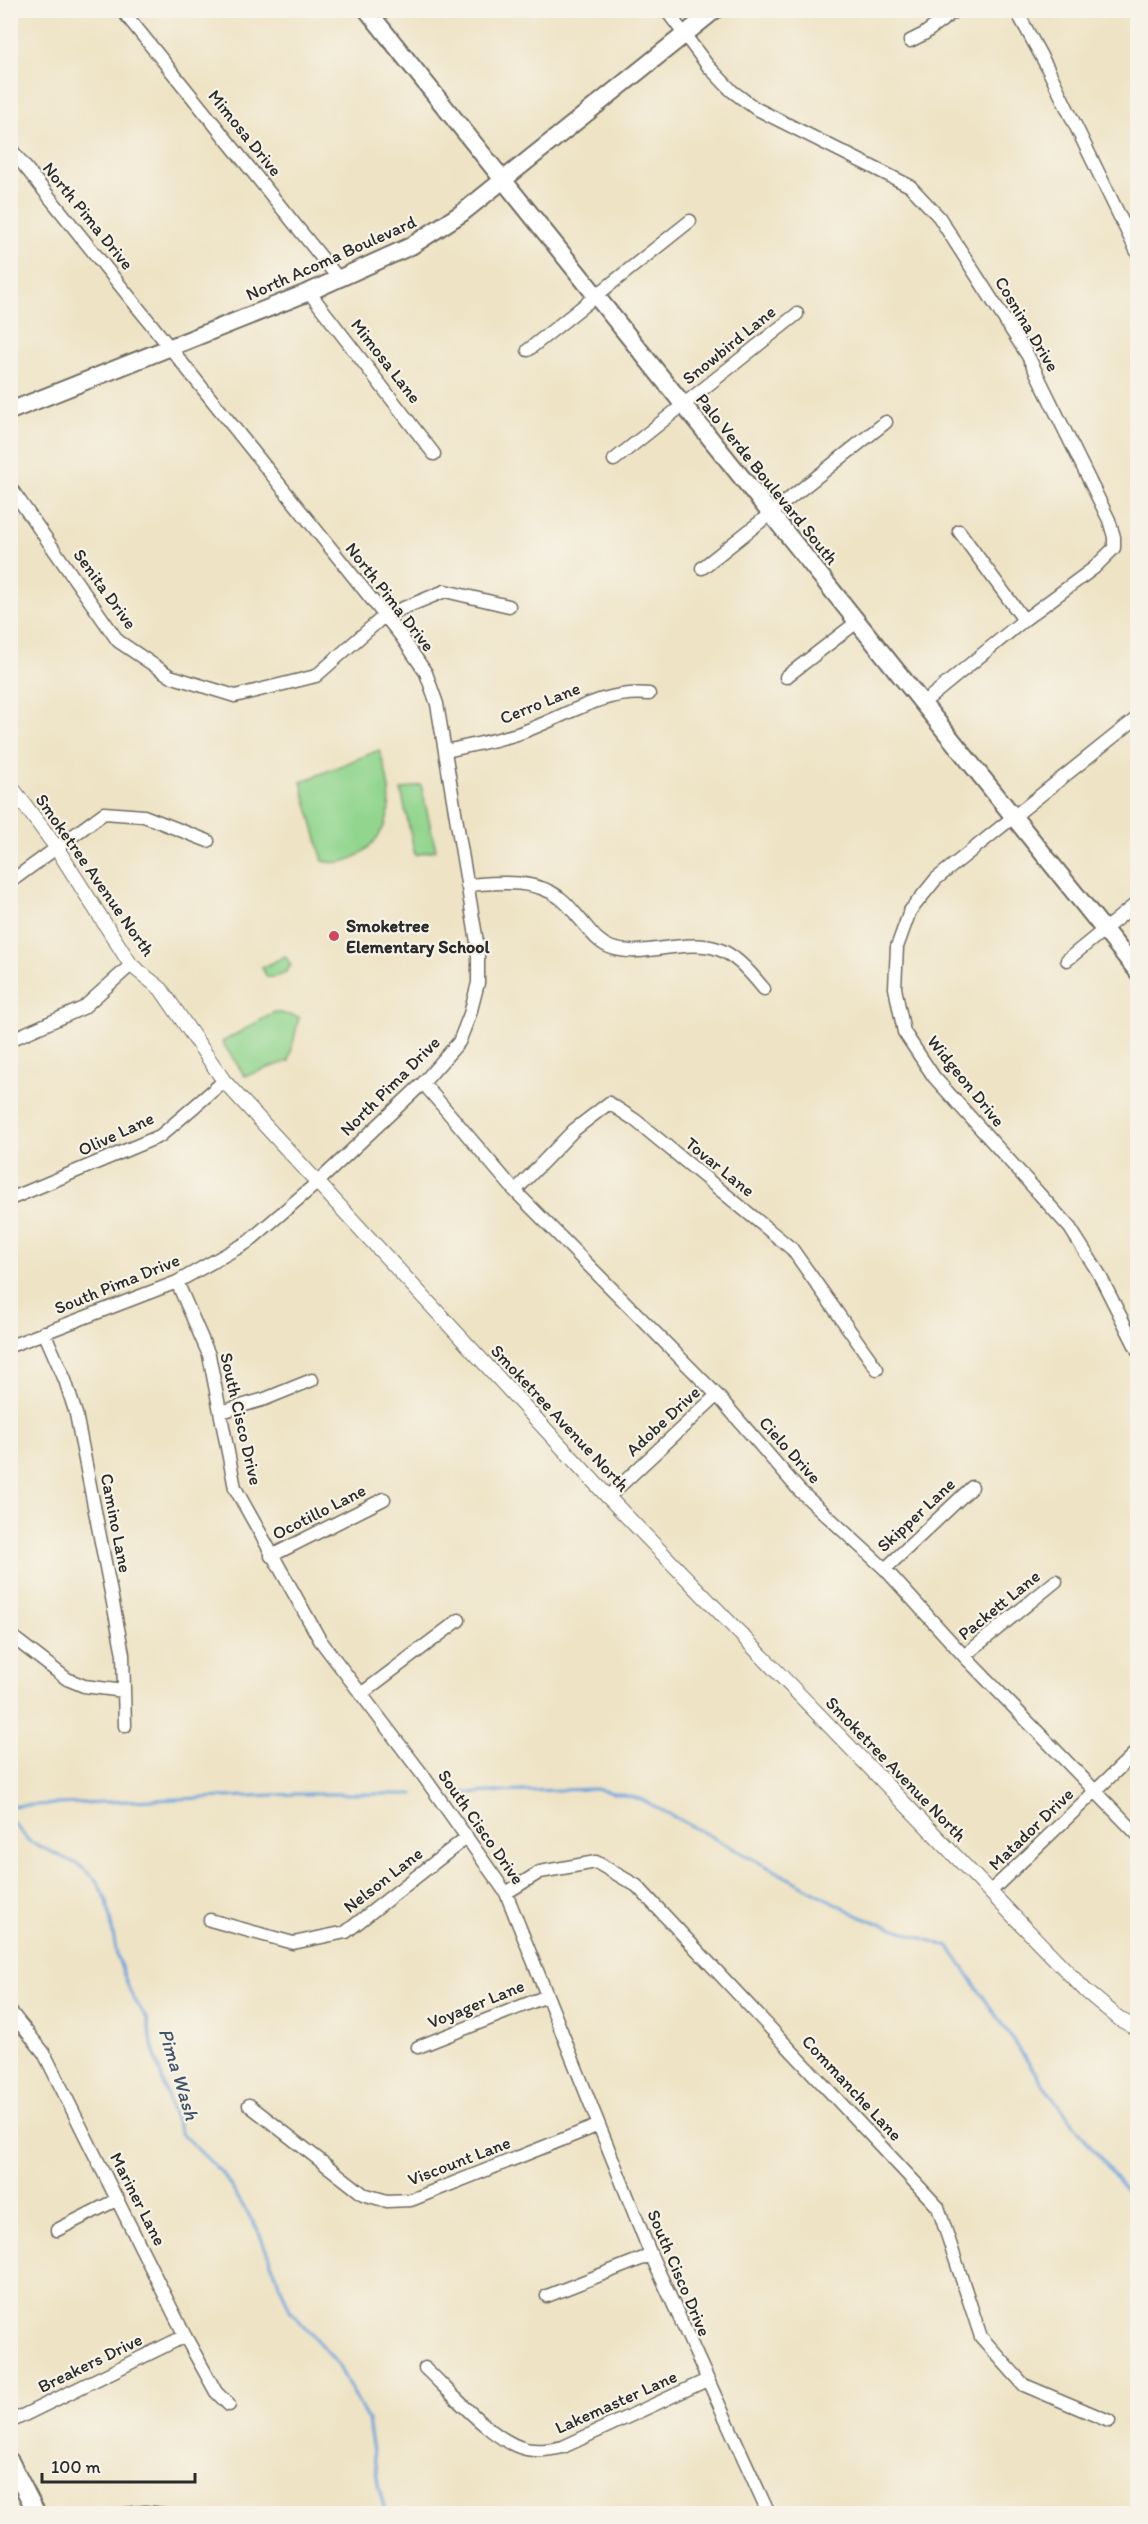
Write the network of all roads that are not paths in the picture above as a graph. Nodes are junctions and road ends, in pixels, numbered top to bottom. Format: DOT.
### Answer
graph roads {
  1 [pos="122,10"];
  2 [pos="367,10"];
  3 [pos="666,10"];
  4 [pos="715,10"];
  5 [pos="956,10"];
  6 [pos="1016,10"];
  7 [pos="686,34"];
  8 [pos="910,41"];
  9 [pos="10,148"];
  10 [pos="504,181"];
  11 [pos="690,221"];
  12 [pos="1137,254"];
  13 [pos="339,279"];
  14 [pos="309,292"];
  15 [pos="596,296"];
  16 [pos="797,314"];
  17 [pos="171,347"];
  18 [pos="528,350"];
  19 [pos="683,405"];
  20 [pos="10,411"];
  21 [pos="886,422"];
  22 [pos="434,454"];
  23 [pos="614,460"];
  24 [pos="10,487"];
  25 [pos="770,515"];
  26 [pos="959,531"];
  27 [pos="702,568"];
  28 [pos="510,606"];
  29 [pos="384,616"];
  30 [pos="1024,620"];
  31 [pos="857,622"];
  32 [pos="786,676"];
  33 [pos="649,694"];
  34 [pos="923,704"];
  35 [pos="1137,717"];
  36 [pos="445,751"];
  37 [pos="10,785"];
  38 [pos="1013,817"];
  39 [pos="208,841"];
  40 [pos="56,848"];
  41 [pos="10,882"];
  42 [pos="467,885"];
  43 [pos="1137,902"];
  44 [pos="1104,929"];
  45 [pos="1066,960"];
  46 [pos="132,965"];
  47 [pos="1137,972"];
  48 [pos="764,989"];
  49 [pos="10,1040"];
  50 [pos="224,1081"];
  51 [pos="423,1083"];
  52 [pos="318,1182"];
  53 [pos="515,1191"];
  54 [pos="10,1199"];
  55 [pos="177,1282"];
  56 [pos="44,1332"];
  57 [pos="10,1346"];
  58 [pos="1137,1351"];
  59 [pos="877,1369"];
  60 [pos="312,1380"];
  61 [pos="717,1395"];
  62 [pos="220,1412"];
  63 [pos="972,1487"];
  64 [pos="608,1497"];
  65 [pos="384,1499"];
  66 [pos="271,1556"];
  67 [pos="885,1569"];
  68 [pos="1056,1581"];
  69 [pos="459,1620"];
  70 [pos="10,1635"];
  71 [pos="964,1656"];
  72 [pos="123,1691"];
  73 [pos="361,1694"];
  74 [pos="125,1726"];
  75 [pos="1137,1750"];
  76 [pos="1096,1791"];
  77 [pos="1137,1835"];
  78 [pos="467,1837"];
  79 [pos="990,1892"];
  80 [pos="506,1893"];
  81 [pos="210,1920"];
  82 [pos="547,1995"];
  83 [pos="10,2011"];
  84 [pos="1137,2029"];
  85 [pos="418,2047"];
  86 [pos="249,2105"];
  87 [pos="599,2126"];
  88 [pos="118,2199"];
  89 [pos="57,2230"];
  90 [pos="651,2255"];
  91 [pos="547,2296"];
  92 [pos="185,2336"];
  93 [pos="425,2368"];
  94 [pos="707,2380"];
  95 [pos="229,2405"];
  96 [pos="1109,2421"];
  97 [pos="10,2422"];
  98 [pos="10,2461"];
  99 [pos="765,2512"];
  100 [pos="37,2514"];
  101 [pos="125,2514"];
  102 [pos="164,2514"];
  1 -- 13 [label="street, Mimosa Drive"];
  2 -- 10 [label="main road, Palo Verde Boulevard South"];
  3 -- 7 [label="street, Cosnina Drive"];
  4 -- 7 [label="main road, North Acoma Boulevard"];
  5 -- 8 [label="street"];
  6 -- 12 [label="street"];
  7 -- 10 [label="main road, North Acoma Boulevard"];
  7 -- 30 [label="street, Cosnina Drive"];
  9 -- 17 [label="street, North Pima Drive"];
  10 -- 13 [label="main road, North Acoma Boulevard"];
  10 -- 15 [label="main road, Palo Verde Boulevard South"];
  11 -- 15 [label="street"];
  13 -- 14 [label="main road, North Acoma Boulevard"];
  14 -- 17 [label="main road, North Acoma Boulevard"];
  14 -- 22 [label="street, Mimosa Lane"];
  15 -- 18 [label="street"];
  15 -- 19 [label="main road, Palo Verde Boulevard South"];
  16 -- 19 [label="street, Snowbird Lane"];
  17 -- 20 [label="main road, North Acoma Boulevard"];
  17 -- 29 [label="street, North Pima Drive"];
  19 -- 23 [label="street, Snowbird Lane"];
  19 -- 25 [label="main road, Palo Verde Boulevard South"];
  21 -- 25 [label="street"];
  24 -- 29 [label="street, Senita Drive"];
  25 -- 27 [label="street"];
  25 -- 31 [label="main road, Palo Verde Boulevard South"];
  26 -- 30 [label="street"];
  28 -- 29 [label="street, Senita Drive"];
  29 -- 36 [label="street, North Pima Drive"];
  30 -- 34 [label="street, Cosnina Drive"];
  31 -- 32 [label="street"];
  31 -- 34 [label="main road, Palo Verde Boulevard South"];
  33 -- 36 [label="street, Cerro Lane"];
  34 -- 38 [label="main road, Palo Verde Boulevard South"];
  35 -- 38 [label="street, Widgeon Drive"];
  36 -- 42 [label="street, North Pima Drive"];
  37 -- 40 [label="street, Smoketree Avenue North"];
  38 -- 44 [label="main road, Palo Verde Boulevard South"];
  38 -- 58 [label="street, Widgeon Drive"];
  39 -- 40 [label="street"];
  40 -- 41 [label="street"];
  40 -- 46 [label="street, Smoketree Avenue North"];
  42 -- 48 [label="street"];
  42 -- 51 [label="street, North Pima Drive"];
  43 -- 44 [label="street"];
  44 -- 45 [label="street"];
  44 -- 47 [label="main road, Palo Verde Boulevard South"];
  46 -- 49 [label="street"];
  46 -- 50 [label="street, Smoketree Avenue North"];
  50 -- 52 [label="street, Smoketree Avenue North"];
  50 -- 54 [label="street, Olive Lane"];
  51 -- 52 [label="street, North Pima Drive"];
  51 -- 53 [label="street, Cielo Drive"];
  52 -- 55 [label="street, South Pima Drive"];
  52 -- 64 [label="street, Smoketree Avenue North"];
  53 -- 59 [label="street, Tovar Lane"];
  53 -- 61 [label="street, Cielo Drive"];
  55 -- 56 [label="street, South Pima Drive"];
  55 -- 62 [label="street, South Cisco Drive"];
  56 -- 57 [label="street, South Pima Drive"];
  56 -- 72 [label="street, Camino Lane"];
  60 -- 62 [label="street"];
  61 -- 64 [label="street, Adobe Drive"];
  61 -- 67 [label="street, Cielo Drive"];
  62 -- 66 [label="street, South Cisco Drive"];
  63 -- 67 [label="street, Skipper Lane"];
  64 -- 79 [label="street, Smoketree Avenue North"];
  65 -- 66 [label="street, Ocotillo Lane"];
  66 -- 73 [label="street, South Cisco Drive"];
  67 -- 71 [label="street, Cielo Drive"];
  68 -- 71 [label="street, Packett Lane"];
  69 -- 73 [label="street"];
  70 -- 72 [label="street"];
  71 -- 76 [label="street, Cielo Drive"];
  72 -- 74 [label="street, Camino Lane"];
  73 -- 78 [label="street, South Cisco Drive"];
  75 -- 76 [label="street, Matador Drive"];
  76 -- 77 [label="street, Cielo Drive"];
  76 -- 79 [label="street, Matador Drive"];
  78 -- 80 [label="street, South Cisco Drive"];
  78 -- 81 [label="street, Nelson Lane"];
  79 -- 84 [label="street, Smoketree Avenue North"];
  80 -- 82 [label="street, South Cisco Drive"];
  80 -- 96 [label="street, Commanche Lane"];
  82 -- 85 [label="street, Voyager Lane"];
  82 -- 87 [label="street, South Cisco Drive"];
  83 -- 88 [label="street, Mariner Lane"];
  86 -- 87 [label="street, Viscount Lane"];
  87 -- 90 [label="street, South Cisco Drive"];
  88 -- 89 [label="street"];
  88 -- 92 [label="street, Mariner Lane"];
  90 -- 91 [label="street"];
  90 -- 94 [label="street, South Cisco Drive"];
  92 -- 95 [label="street, Mariner Lane"];
  92 -- 97 [label="street, Breakers Drive"];
  93 -- 94 [label="street, Lakemaster Lane"];
  94 -- 99 [label="street, South Cisco Drive"];
  98 -- 100 [label="main road"];
  101 -- 102 [label="street"];
}
